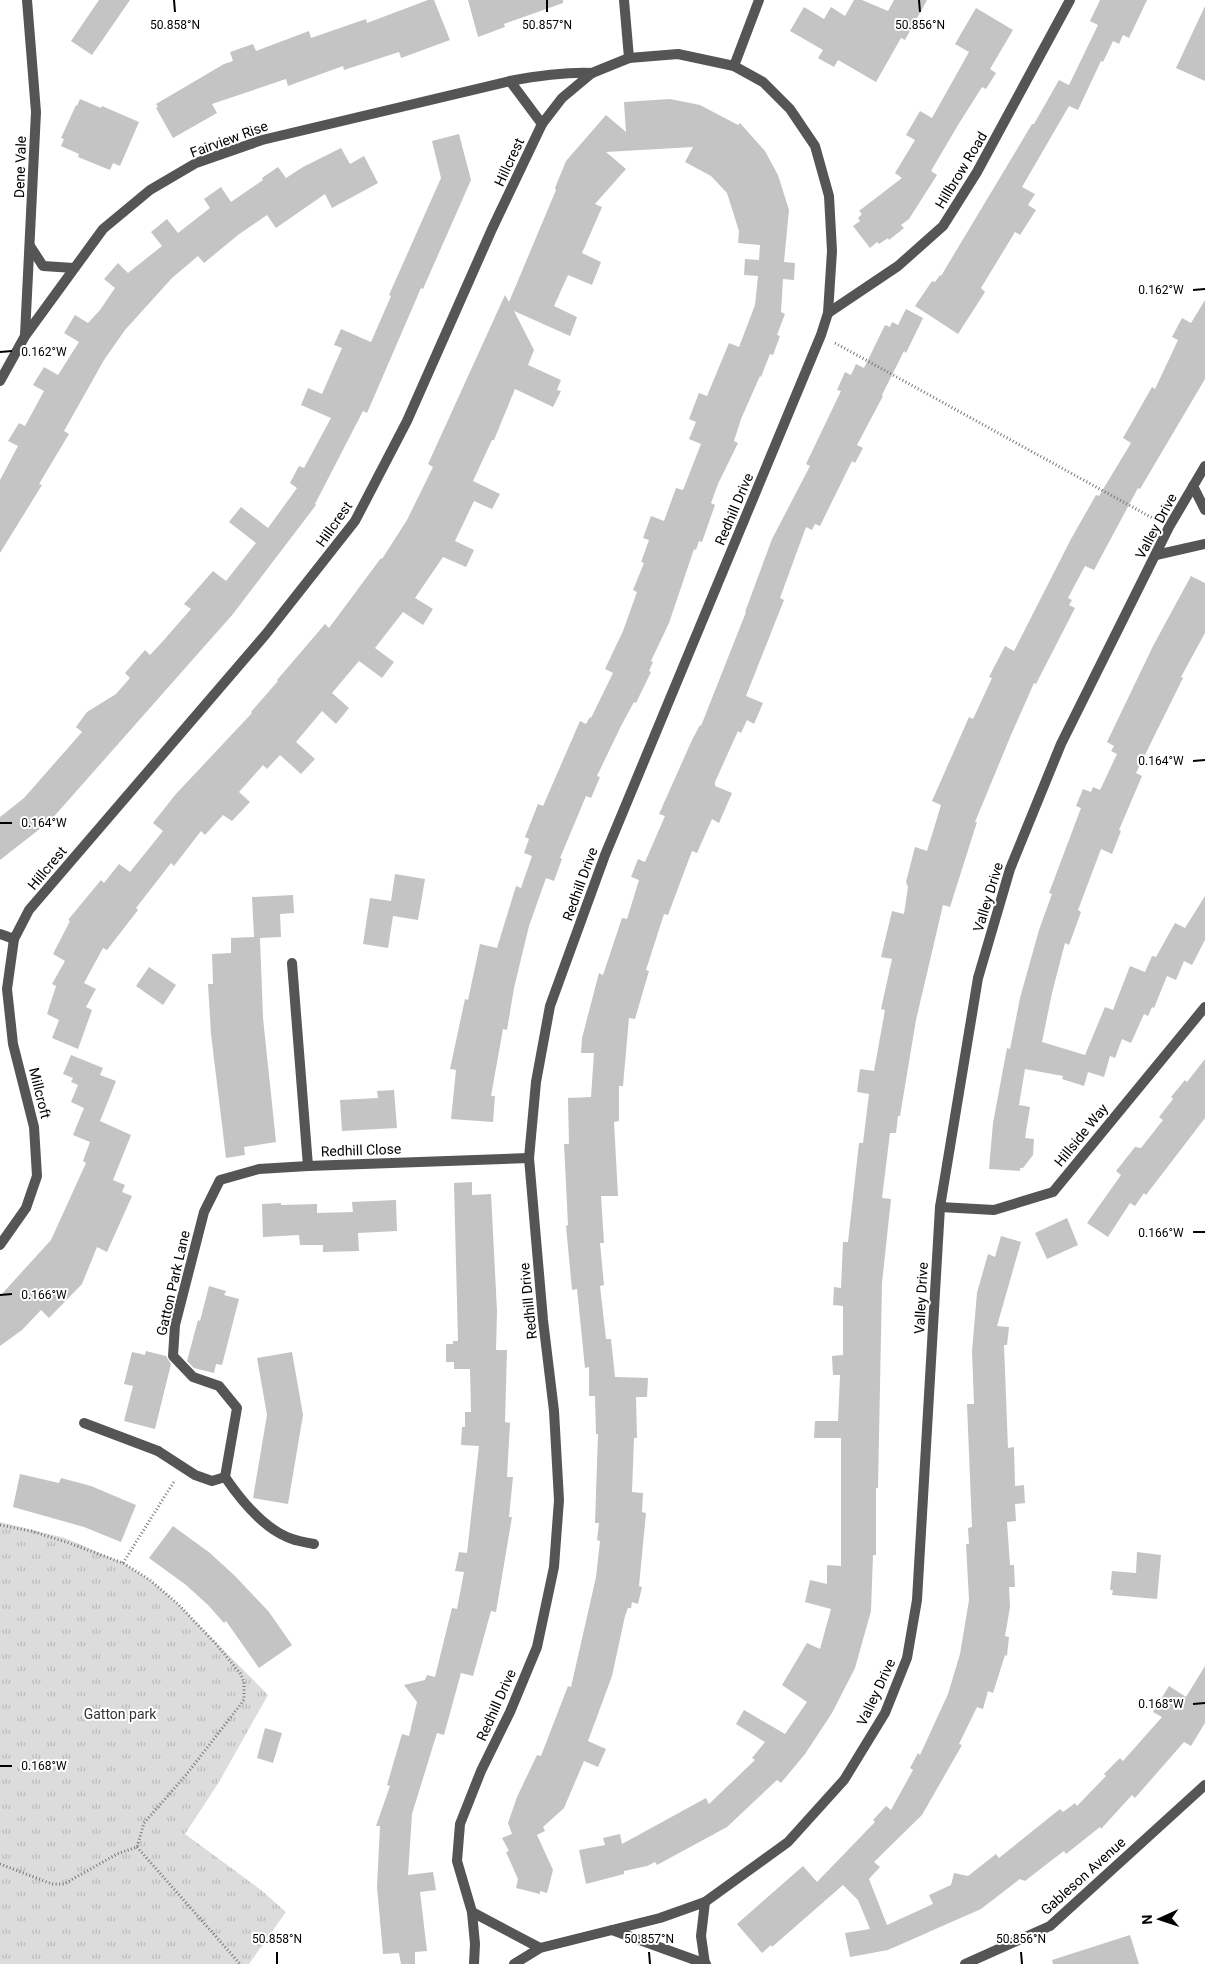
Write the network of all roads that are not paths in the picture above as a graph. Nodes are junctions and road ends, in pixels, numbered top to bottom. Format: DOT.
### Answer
graph roads {
  1 [pos="27,0"];
  2 [pos="624,0"];
  3 [pos="759,0"];
  4 [pos="1070,0"];
  5 [pos="629,58"];
  6 [pos="734,66"];
  7 [pos="592,73"];
  8 [pos="510,82"];
  9 [pos="542,124"];
  10 [pos="30,246"];
  11 [pos="74,268"];
  12 [pos="828,314"];
  13 [pos="25,336"];
  14 [pos="0,380"];
  15 [pos="1205,466"];
  16 [pos="1192,486"];
  17 [pos="1205,510"];
  18 [pos="1205,544"];
  19 [pos="1156,555"];
  20 [pos="0,934"];
  21 [pos="14,939"];
  22 [pos="292,963"];
  23 [pos="1205,1007"];
  24 [pos="529,1158"];
  25 [pos="308,1166"];
  26 [pos="940,1207"];
  27 [pos="0,1244"];
  28 [pos="84,1423"];
  29 [pos="225,1477"];
  30 [pos="314,1544"];
  31 [pos="1205,1785"];
  32 [pos="705,1902"];
  33 [pos="472,1912"];
  34 [pos="611,1930"];
  35 [pos="540,1948"];
  36 [pos="474,1964"];
  37 [pos="514,1964"];
  38 [pos="705,1964"];
  39 [pos="965,1964"];
  1 -- 10 [label="street, Dene Vale"];
  2 -- 5 [label="street"];
  3 -- 6 [label="street"];
  4 -- 12 [label="street, Hillbrow Road"];
  5 -- 6 [label="street, Redhill Drive"];
  5 -- 7 [label="street, Redhill Drive"];
  6 -- 12 [label="street, Redhill Drive"];
  7 -- 8 [label="street, Fairview Rise"];
  7 -- 9 [label="street, Hillcrest"];
  8 -- 9 [label="street"];
  8 -- 11 [label="street, Fairview Rise"];
  9 -- 21 [label="street, Hillcrest"];
  10 -- 11 [label="street"];
  10 -- 13 [label="street, Dene Vale"];
  11 -- 13 [label="street, Fairview Rise"];
  12 -- 24 [label="street, Redhill Drive"];
  13 -- 14 [label="street, Fairview Rise"];
  15 -- 16 [label="street, Valley Drive"];
  16 -- 17 [label="street"];
  16 -- 19 [label="street, Valley Drive"];
  18 -- 19 [label="street"];
  19 -- 26 [label="street, Valley Drive"];
  20 -- 21 [label="street"];
  21 -- 27 [label="street, Millcroft"];
  22 -- 25 [label="street, Redhill Close"];
  23 -- 26 [label="street, Hillside Way"];
  24 -- 25 [label="street, Redhill Close"];
  24 -- 33 [label="street, Redhill Drive"];
  25 -- 29 [label="street, Gatton Park Lane"];
  26 -- 32 [label="street, Valley Drive"];
  28 -- 29 [label="street"];
  29 -- 30 [label="street"];
  31 -- 39 [label="street, Gableson Avenue"];
  32 -- 34 [label="street, Valley Drive"];
  32 -- 38 [label="street"];
  33 -- 35 [label="street"];
  33 -- 36 [label="street, Redhill Drive"];
  34 -- 35 [label="street, Valley Drive"];
  34 -- 38 [label="street"];
  35 -- 37 [label="street, Valley Drive"];
}
